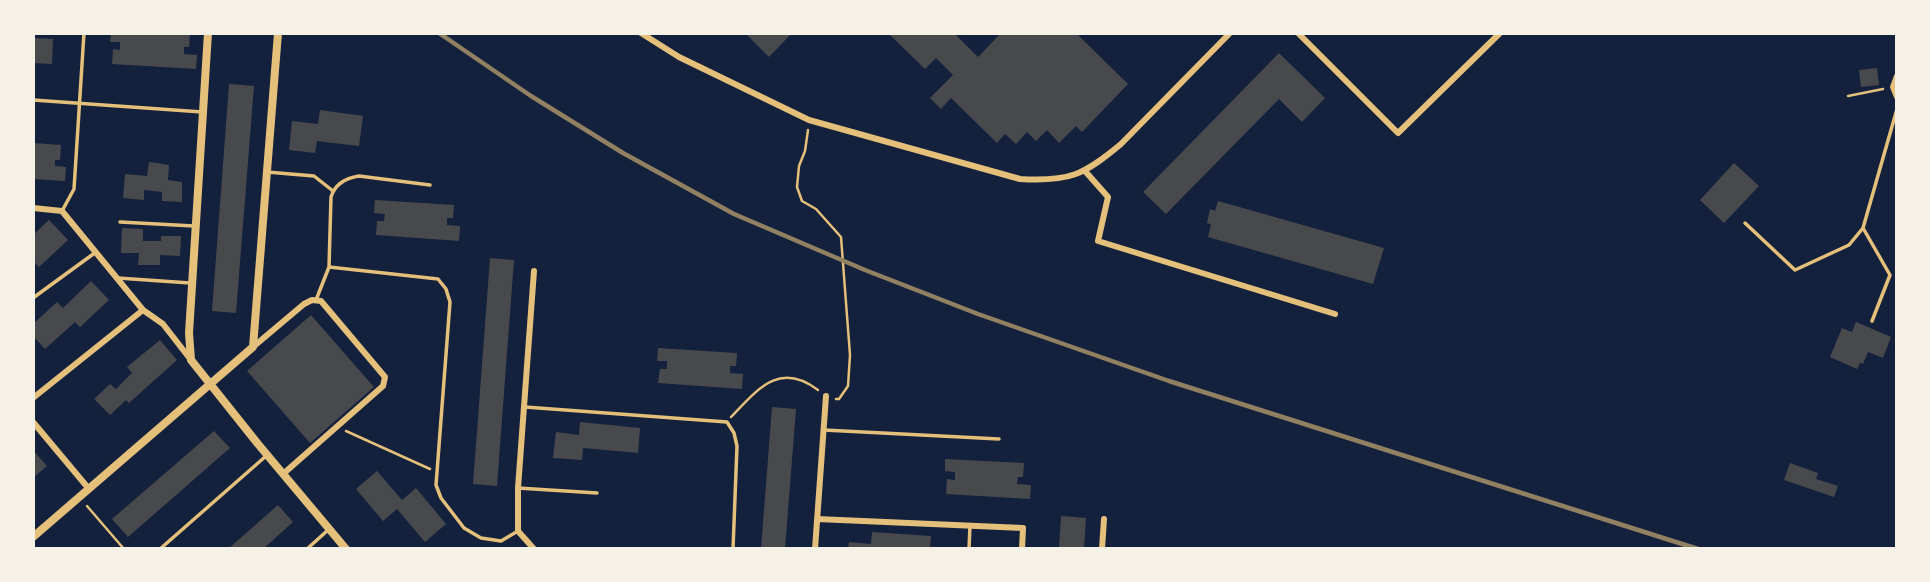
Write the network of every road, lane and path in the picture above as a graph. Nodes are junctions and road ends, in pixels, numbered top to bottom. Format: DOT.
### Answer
graph roads {
  1 [pos="84,33"];
  2 [pos="208,33"];
  3 [pos="278,33"];
  4 [pos="641,33"];
  5 [pos="1230,33"];
  6 [pos="1298,33"];
  7 [pos="1500,33"];
  8 [pos="1897,76"];
  9 [pos="1893,87"];
  10 [pos="1848,96"];
  11 [pos="1897,97"];
  12 [pos="33,100"];
  13 [pos="80,104"];
  14 [pos="1897,110"];
  15 [pos="202,112"];
  16 [pos="809,120"];
  17 [pos="1085,171"];
  18 [pos="266,172"];
  19 [pos="430,185"];
  20 [pos="333,191"];
  21 [pos="33,208"];
  22 [pos="62,211"];
  23 [pos="120,222"];
  24 [pos="1745,223"];
  25 [pos="196,226"];
  26 [pos="1863,228"];
  27 [pos="96,252"];
  28 [pos="329,267"];
  29 [pos="534,271"];
  30 [pos="118,278"];
  31 [pos="192,283"];
  32 [pos="33,298"];
  33 [pos="316,300"];
  34 [pos="143,310"];
  35 [pos="1335,314"];
  36 [pos="1872,321"];
  37 [pos="254,347"];
  38 [pos="191,360"];
  39 [pos="211,385"];
  40 [pos="826,396"];
  41 [pos="33,398"];
  42 [pos="525,407"];
  43 [pos="33,422"];
  44 [pos="727,422"];
  45 [pos="337,426"];
  46 [pos="824,430"];
  47 [pos="999,439"];
  48 [pos="267,455"];
  49 [pos="437,472"];
  50 [pos="283,474"];
  51 [pos="518,488"];
  52 [pos="89,489"];
  53 [pos="597,493"];
  54 [pos="79,498"];
  55 [pos="817,519"];
  56 [pos="1104,519"];
  57 [pos="970,525"];
  58 [pos="329,529"];
  59 [pos="518,531"];
  60 [pos="33,537"];
  61 [pos="124,549"];
  62 [pos="160,549"];
  63 [pos="307,549"];
  64 [pos="346,549"];
  65 [pos="534,549"];
  66 [pos="733,549"];
  67 [pos="815,549"];
  68 [pos="969,549"];
  69 [pos="1022,549"];
  70 [pos="1102,549"];
  1 -- 13 [label="lane"];
  2 -- 15 [label="street"];
  3 -- 18 [label="street"];
  4 -- 16 [label="street"];
  5 -- 17 [label="street"];
  6 -- 7 [label="street"];
  8 -- 9 [label="street"];
  9 -- 10 [label="path"];
  9 -- 11 [label="street"];
  12 -- 13 [label="lane"];
  13 -- 15 [label="lane"];
  13 -- 22 [label="lane"];
  14 -- 26 [label="lane"];
  15 -- 25 [label="street"];
  16 -- 17 [label="street"];
  16 -- 40 [label="path"];
  17 -- 35 [label="street"];
  18 -- 20 [label="lane"];
  18 -- 37 [label="street"];
  19 -- 20 [label="lane"];
  20 -- 28 [label="lane"];
  21 -- 22 [label="street"];
  22 -- 27 [label="street"];
  23 -- 25 [label="lane"];
  24 -- 26 [label="lane"];
  25 -- 31 [label="street"];
  26 -- 36 [label="lane"];
  27 -- 30 [label="street"];
  27 -- 32 [label="lane"];
  28 -- 33 [label="lane"];
  28 -- 49 [label="lane"];
  29 -- 42 [label="street"];
  30 -- 31 [label="lane"];
  30 -- 34 [label="street"];
  31 -- 38 [label="street"];
  33 -- 37 [label="street"];
  33 -- 45 [label="street"];
  34 -- 38 [label="street"];
  34 -- 41 [label="street"];
  37 -- 39 [label="street"];
  38 -- 39 [label="street"];
  39 -- 48 [label="street"];
  39 -- 52 [label="street"];
  40 -- 44 [label="path"];
  40 -- 46 [label="street"];
  42 -- 44 [label="lane"];
  42 -- 51 [label="street"];
  43 -- 52 [label="street"];
  44 -- 66 [label="lane"];
  45 -- 49 [label="path"];
  45 -- 50 [label="street"];
  46 -- 47 [label="lane"];
  46 -- 55 [label="street"];
  48 -- 50 [label="street"];
  48 -- 62 [label="lane"];
  49 -- 59 [label="lane"];
  50 -- 58 [label="street"];
  51 -- 53 [label="lane"];
  51 -- 59 [label="street"];
  52 -- 54 [label="street"];
  54 -- 60 [label="street"];
  54 -- 61 [label="path"];
  55 -- 57 [label="street"];
  55 -- 67 [label="street"];
  56 -- 70 [label="street"];
  57 -- 68 [label="lane"];
  57 -- 69 [label="street"];
  58 -- 63 [label="lane"];
  58 -- 64 [label="street"];
  59 -- 65 [label="street"];
}
